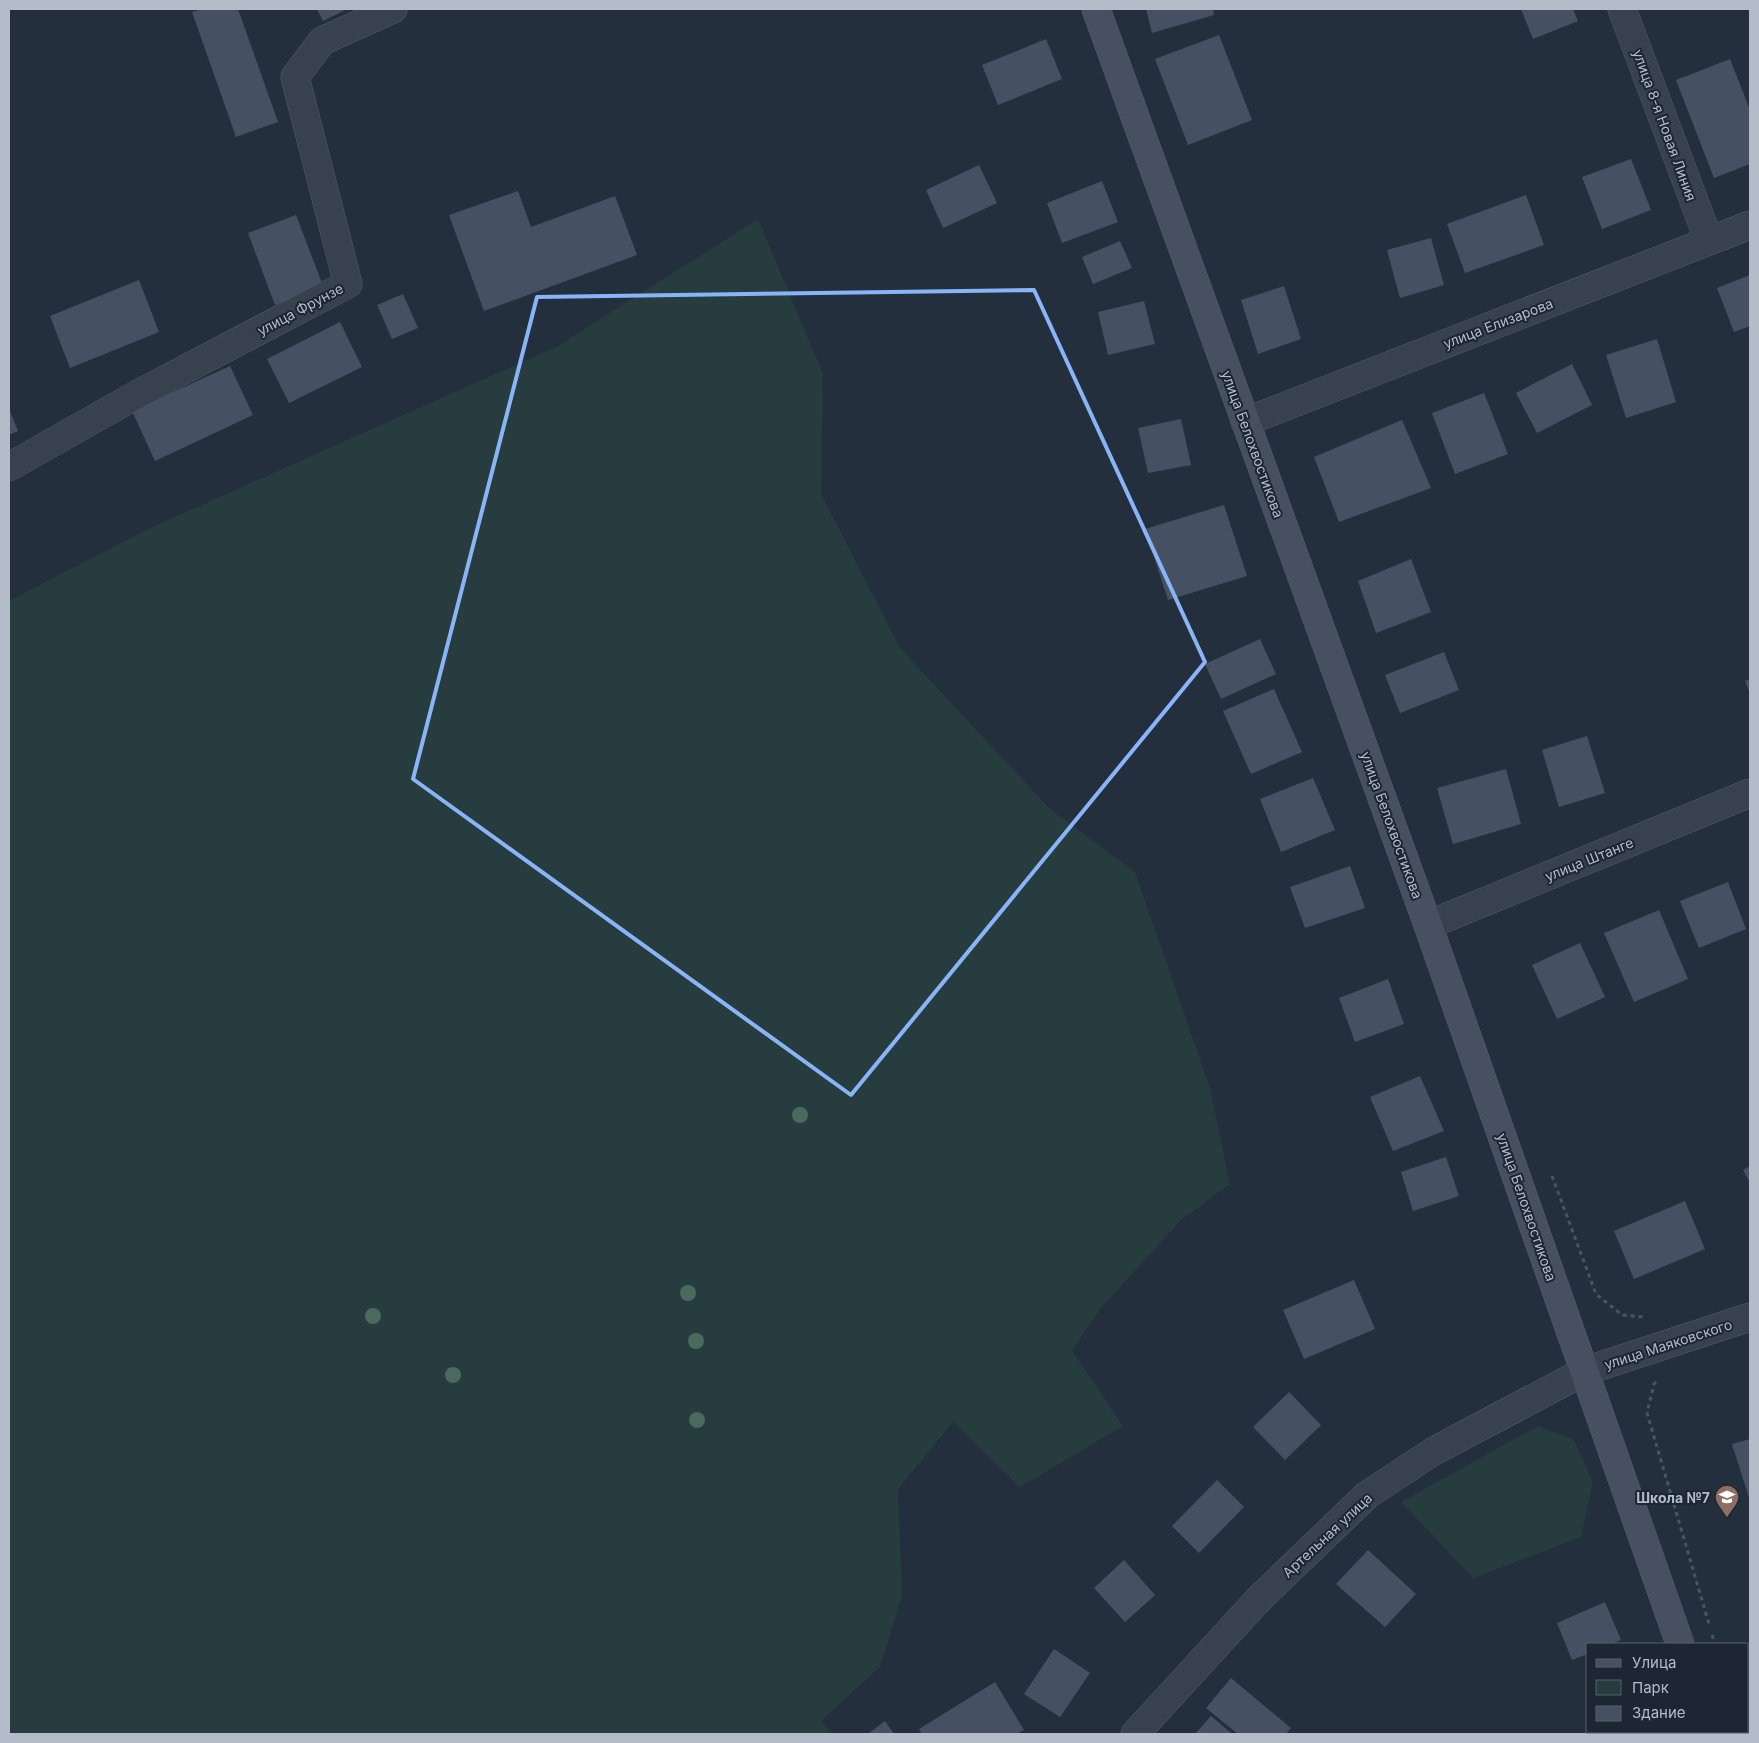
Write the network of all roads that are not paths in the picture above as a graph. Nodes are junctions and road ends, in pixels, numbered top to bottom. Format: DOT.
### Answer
graph roads {
  1 [pos="393,9"];
  2 [pos="1096,9"];
  3 [pos="1622,9"];
  4 [pos="1750,225"];
  5 [pos="1709,241"];
  6 [pos="1245,422"];
  7 [pos="9,467"];
  8 [pos="1750,793"];
  9 [pos="1428,925"];
  10 [pos="1750,1317"];
  11 [pos="1585,1371"];
  12 [pos="1680,1643"];
  13 [pos="1135,1734"];
  1 -- 7 [label="street, улица Фрунзе"];
  2 -- 6 [label="main road, улица Белохвостикова"];
  3 -- 5 [label="street, улица 8-я Новая Линия"];
  4 -- 5 [label="street, улица Елизарова"];
  5 -- 6 [label="street, улица Елизарова"];
  6 -- 9 [label="main road, улица Белохвостикова"];
  8 -- 9 [label="street, улица Штанге"];
  9 -- 11 [label="main road, улица Белохвостикова"];
  10 -- 11 [label="street, улица Маяковского"];
  11 -- 12 [label="main road, улица Белохвостикова"];
  11 -- 13 [label="street, Артельная улица"];
}
